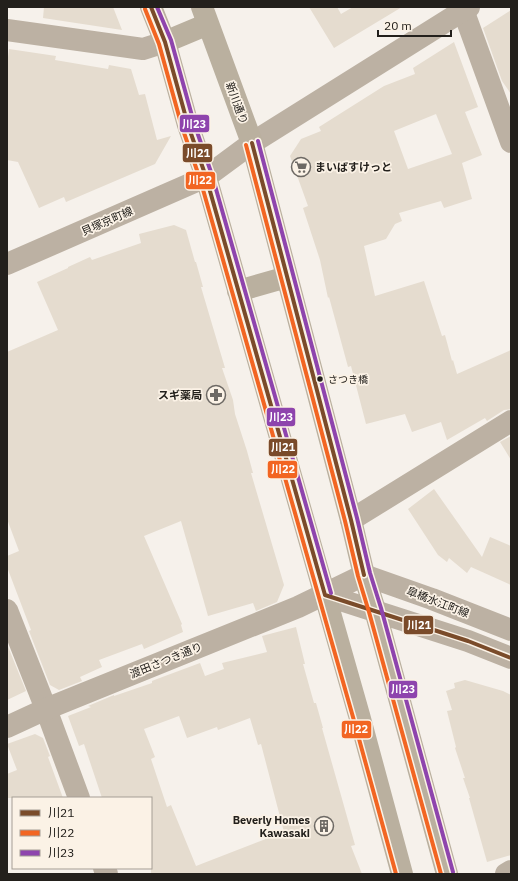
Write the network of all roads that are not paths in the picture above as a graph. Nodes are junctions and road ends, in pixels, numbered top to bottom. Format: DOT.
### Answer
graph roads {
  1 [pos="151,7"];
  2 [pos="465,8"];
  3 [pos="205,15"];
  4 [pos="7,30"];
  5 [pos="165,42"];
  6 [pos="511,142"];
  7 [pos="252,143"];
  8 [pos="206,177"];
  9 [pos="7,264"];
  10 [pos="287,277"];
  11 [pos="238,291"];
  12 [pos="511,421"];
  13 [pos="351,520"];
  14 [pos="364,575"];
  15 [pos="325,595"];
  16 [pos="7,610"];
  17 [pos="375,610"];
  18 [pos="511,630"];
  19 [pos="511,658"];
  20 [pos="46,709"];
  21 [pos="7,727"];
  22 [pos="79,797"];
  23 [pos="511,871"];
  24 [pos="402,874"];
  25 [pos="447,874"];
  26 [pos="506,874"];
  1 -- 5 [label="main road"];
  2 -- 6 [label="street"];
  2 -- 7 [label="street, 貝塚京町線"];
  3 -- 5 [label="main road"];
  3 -- 7 [label="main road, 新川通り"];
  4 -- 5 [label="street"];
  5 -- 8 [label="main road"];
  7 -- 8 [label="street, 貝塚京町線"];
  7 -- 10 [label="main road, 新川通り"];
  8 -- 9 [label="street, 貝塚京町線"];
  8 -- 11 [label="main road"];
  10 -- 11 [label="main road"];
  10 -- 13 [label="main road, 新川通り"];
  11 -- 15 [label="main road"];
  12 -- 13 [label="street"];
  13 -- 14 [label="main road, 新川通り"];
  14 -- 15 [label="street, 渡田さつき通り"];
  14 -- 17 [label="main road, 新川通り"];
  14 -- 18 [label="street, 皐橋水江町線"];
  15 -- 17 [label="street"];
  15 -- 20 [label="street, 渡田さつき通り"];
  15 -- 24 [label="main road"];
  16 -- 20 [label="street"];
  17 -- 19 [label="street"];
  17 -- 25 [label="main road, 新川通り"];
  20 -- 21 [label="street, 渡田さつき通り"];
  20 -- 22 [label="street"];
  23 -- 26 [label="street"];
}
